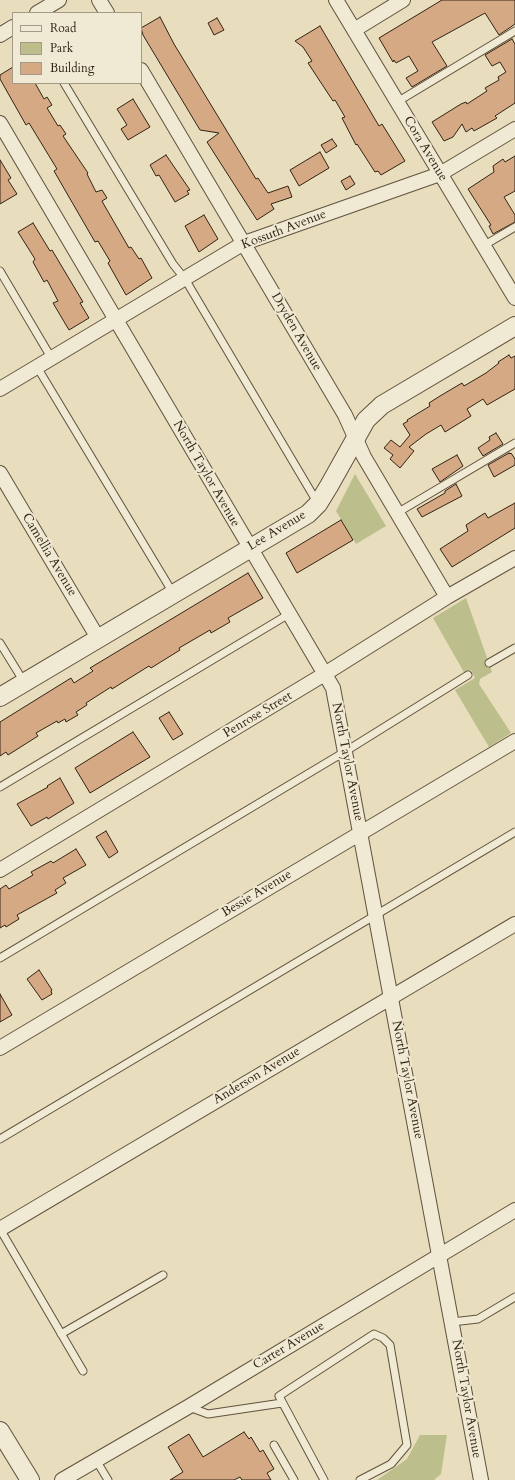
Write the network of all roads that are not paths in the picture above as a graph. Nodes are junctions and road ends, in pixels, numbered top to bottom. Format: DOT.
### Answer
graph roads {
  1 [pos="59,0"];
  2 [pos="99,0"];
  3 [pos="336,0"];
  4 [pos="403,0"];
  5 [pos="39,12"];
  6 [pos="106,12"];
  7 [pos="12,29"];
  8 [pos="354,30"];
  9 [pos="515,31"];
  10 [pos="0,35"];
  11 [pos="142,72"];
  12 [pos="65,84"];
  13 [pos="397,102"];
  14 [pos="0,123"];
  15 [pos="515,129"];
  16 [pos="440,174"];
  17 [pos="515,227"];
  18 [pos="244,243"];
  19 [pos="483,246"];
  20 [pos="0,271"];
  21 [pos="185,279"];
  22 [pos="515,298"];
  23 [pos="117,320"];
  24 [pos="515,326"];
  25 [pos="52,359"];
  26 [pos="37,367"];
  27 [pos="0,389"];
  28 [pos="355,437"];
  29 [pos="515,443"];
  30 [pos="0,473"];
  31 [pos="318,504"];
  32 [pos="397,513"];
  33 [pos="249,548"];
  34 [pos="515,558"];
  35 [pos="173,593"];
  36 [pos="447,597"];
  37 [pos="289,614"];
  38 [pos="98,638"];
  39 [pos="0,643"];
  40 [pos="515,648"];
  41 [pos="489,663"];
  42 [pos="325,674"];
  43 [pos="468,675"];
  44 [pos="24,682"];
  45 [pos="0,697"];
  46 [pos="515,741"];
  47 [pos="346,751"];
  48 [pos="0,787"];
  49 [pos="360,832"];
  50 [pos="515,832"];
  51 [pos="0,870"];
  52 [pos="376,916"];
  53 [pos="515,924"];
  54 [pos="0,958"];
  55 [pos="392,996"];
  56 [pos="0,1048"];
  57 [pos="0,1139"];
  58 [pos="515,1210"];
  59 [pos="0,1228"];
  60 [pos="440,1255"];
  61 [pos="163,1275"];
  62 [pos="515,1297"];
  63 [pos="452,1322"];
  64 [pos="61,1334"];
  65 [pos="83,1371"];
  66 [pos="282,1403"];
  67 [pos="188,1407"];
  68 [pos="0,1431"];
  69 [pos="274,1445"];
  70 [pos="96,1460"];
  71 [pos="30,1480"];
  72 [pos="62,1480"];
  73 [pos="108,1480"];
  74 [pos="294,1480"];
  75 [pos="324,1480"];
  76 [pos="360,1480"];
  77 [pos="481,1480"];
  1 -- 5 [label="street"];
  2 -- 6 [label="street"];
  3 -- 8 [label="street, Cora Avenue"];
  4 -- 8 [label="street"];
  7 -- 10 [label="street"];
  8 -- 13 [label="street, Cora Avenue"];
  9 -- 13 [label="lane"];
  11 -- 18 [label="street, Dryden Avenue"];
  12 -- 21 [label="lane"];
  13 -- 16 [label="street, Cora Avenue"];
  14 -- 23 [label="street, North Taylor Avenue"];
  15 -- 16 [label="street, Kossuth Avenue"];
  16 -- 18 [label="street, Kossuth Avenue"];
  16 -- 19 [label="street, Cora Avenue"];
  17 -- 19 [label="lane"];
  18 -- 21 [label="street, Kossuth Avenue"];
  18 -- 28 [label="street, Dryden Avenue"];
  19 -- 22 [label="street, Cora Avenue"];
  20 -- 25 [label="lane"];
  21 -- 23 [label="street, Kossuth Avenue"];
  21 -- 31 [label="lane"];
  23 -- 25 [label="street, Kossuth Avenue"];
  23 -- 33 [label="street, North Taylor Avenue"];
  24 -- 28 [label="street, Lee Avenue"];
  25 -- 26 [label="street, Kossuth Avenue"];
  26 -- 27 [label="street, Kossuth Avenue"];
  26 -- 35 [label="lane"];
  28 -- 31 [label="street, Lee Avenue"];
  28 -- 32 [label="street, Dryden Avenue"];
  29 -- 32 [label="lane"];
  30 -- 38 [label="street, Camellia Avenue"];
  31 -- 33 [label="street, Lee Avenue"];
  32 -- 36 [label="street, Dryden Avenue"];
  33 -- 35 [label="street, Lee Avenue"];
  33 -- 37 [label="street, North Taylor Avenue"];
  34 -- 36 [label="street, Penrose Street"];
  35 -- 38 [label="street, Lee Avenue"];
  36 -- 42 [label="street, Penrose Street"];
  37 -- 42 [label="street, North Taylor Avenue"];
  37 -- 48 [label="lane"];
  38 -- 44 [label="street, Lee Avenue"];
  39 -- 44 [label="lane"];
  40 -- 41 [label="lane"];
  42 -- 47 [label="street, North Taylor Avenue"];
  42 -- 51 [label="street, Penrose Street"];
  43 -- 47 [label="lane"];
  44 -- 45 [label="street, Lee Avenue"];
  46 -- 49 [label="street, Bessie Avenue"];
  47 -- 49 [label="street, North Taylor Avenue"];
  47 -- 54 [label="lane"];
  49 -- 52 [label="street, North Taylor Avenue"];
  49 -- 56 [label="street, Bessie Avenue"];
  50 -- 52 [label="lane"];
  52 -- 55 [label="street, North Taylor Avenue"];
  52 -- 57 [label="lane"];
  53 -- 55 [label="street, Anderson Avenue"];
  55 -- 59 [label="street, Anderson Avenue"];
  55 -- 60 [label="street, North Taylor Avenue"];
  58 -- 60 [label="street, Carter Avenue"];
  59 -- 64 [label="lane"];
  60 -- 63 [label="street, North Taylor Avenue"];
  60 -- 67 [label="street, Carter Avenue"];
  61 -- 64 [label="lane"];
  62 -- 63 [label="lane"];
  63 -- 77 [label="street, North Taylor Avenue"];
  64 -- 65 [label="lane"];
  66 -- 67 [label="lane"];
  66 -- 75 [label="lane"];
  66 -- 76 [label="lane"];
  67 -- 70 [label="street, Carter Avenue"];
  68 -- 71 [label="street"];
  69 -- 74 [label="lane"];
  70 -- 72 [label="street, Carter Avenue"];
  70 -- 73 [label="lane"];
}
